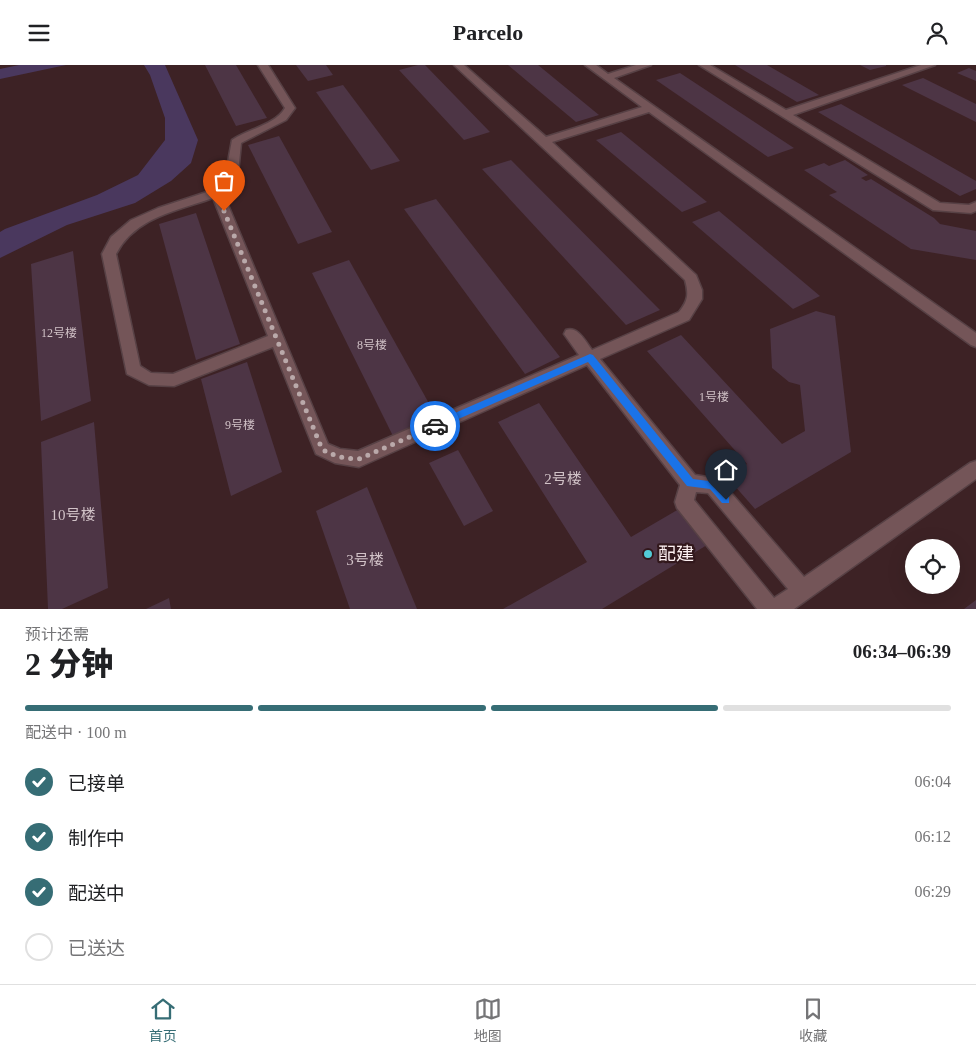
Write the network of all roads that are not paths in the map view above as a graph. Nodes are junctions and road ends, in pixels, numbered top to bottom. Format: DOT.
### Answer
graph roads {
  1 [pos="263,65"];
  2 [pos="459,65"];
  3 [pos="590,65"];
  4 [pos="646,65"];
  5 [pos="704,65"];
  6 [pos="930,65"];
  7 [pos="607,77"];
  8 [pos="650,108"];
  9 [pos="785,114"];
  10 [pos="544,141"];
  11 [pos="217,193"];
  12 [pos="976,206"];
  13 [pos="571,334"];
  14 [pos="277,339"];
  15 [pos="976,341"];
  16 [pos="590,357"];
  17 [pos="976,469"];
  18 [pos="690,483"];
  19 [pos="803,591"];
  20 [pos="770,609"];
  21 [pos="776,609"];
  1 -- 11 [label="street"];
  2 -- 10 [label="street"];
  3 -- 7 [label="street"];
  4 -- 7 [label="street"];
  5 -- 9 [label="street"];
  6 -- 9 [label="street"];
  7 -- 8 [label="street"];
  8 -- 10 [label="street"];
  8 -- 15 [label="street"];
  9 -- 12 [label="street"];
  10 -- 16 [label="street"];
  11 -- 14 [label="street"];
  11 -- 14 [label="street"];
  13 -- 16 [label="street"];
  14 -- 16 [label="street"];
  16 -- 18 [label="street"];
  17 -- 19 [label="street"];
  18 -- 19 [label="street"];
  18 -- 20 [label="street"];
  19 -- 21 [label="street"];
}
